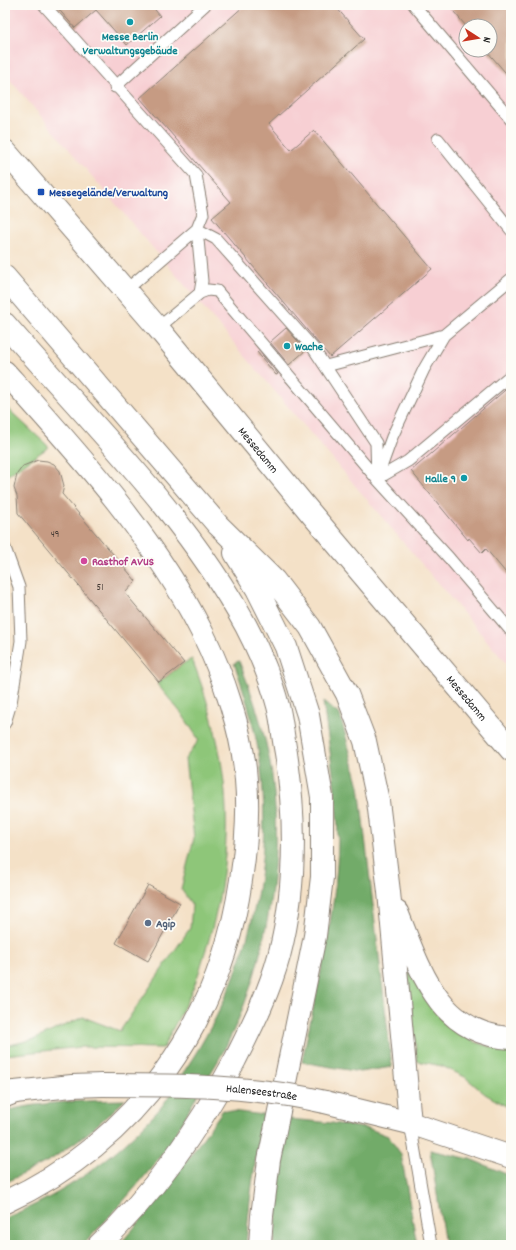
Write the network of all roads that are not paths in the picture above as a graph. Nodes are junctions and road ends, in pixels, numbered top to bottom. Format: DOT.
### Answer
graph roads {
  1 [pos="44,5"];
  2 [pos="205,5"];
  3 [pos="414,5"];
  4 [pos="115,87"];
  5 [pos="511,119"];
  6 [pos="438,139"];
  7 [pos="5,151"];
  8 [pos="197,229"];
  9 [pos="511,230"];
  10 [pos="5,277"];
  11 [pos="511,279"];
  12 [pos="126,290"];
  13 [pos="200,293"];
  14 [pos="5,324"];
  15 [pos="158,328"];
  16 [pos="444,335"];
  17 [pos="326,366"];
  18 [pos="5,372"];
  19 [pos="511,375"];
  20 [pos="377,479"];
  21 [pos="218,525"];
  22 [pos="5,548"];
  23 [pos="511,631"];
  24 [pos="5,723"];
  25 [pos="511,750"];
  26 [pos="389,892"];
  27 [pos="511,1038"];
  28 [pos="8,1094"];
  29 [pos="410,1123"];
  30 [pos="511,1157"];
  31 [pos="5,1202"];
  32 [pos="99,1245"];
  33 [pos="260,1245"];
  34 [pos="431,1245"];
  1 -- 4 [label="lane"];
  2 -- 4 [label="lane"];
  3 -- 5 [label="lane"];
  4 -- 8 [label="lane"];
  6 -- 9 [label="lane"];
  7 -- 12 [label="main road, Messedamm"];
  8 -- 12 [label="lane"];
  8 -- 13 [label="lane"];
  8 -- 17 [label="lane"];
  10 -- 21 [label="main road"];
  11 -- 16 [label="lane"];
  12 -- 15 [label="main road, Messedamm"];
  13 -- 15 [label="lane"];
  13 -- 20 [label="lane"];
  14 -- 32 [label="main road"];
  15 -- 25 [label="main road, Messedamm"];
  16 -- 17 [label="lane"];
  16 -- 20 [label="lane"];
  17 -- 20 [label="lane"];
  18 -- 31 [label="main road"];
  19 -- 20 [label="lane"];
  20 -- 23 [label="lane"];
  21 -- 26 [label="main road"];
  21 -- 33 [label="main road"];
  22 -- 24 [label="lane"];
  26 -- 27 [label="main road"];
  26 -- 29 [label="main road"];
  28 -- 29 [label="main road, Halenseestraße, bridge"];
  29 -- 30 [label="main road, Halenseestraße"];
  29 -- 34 [label="lane"];
}
